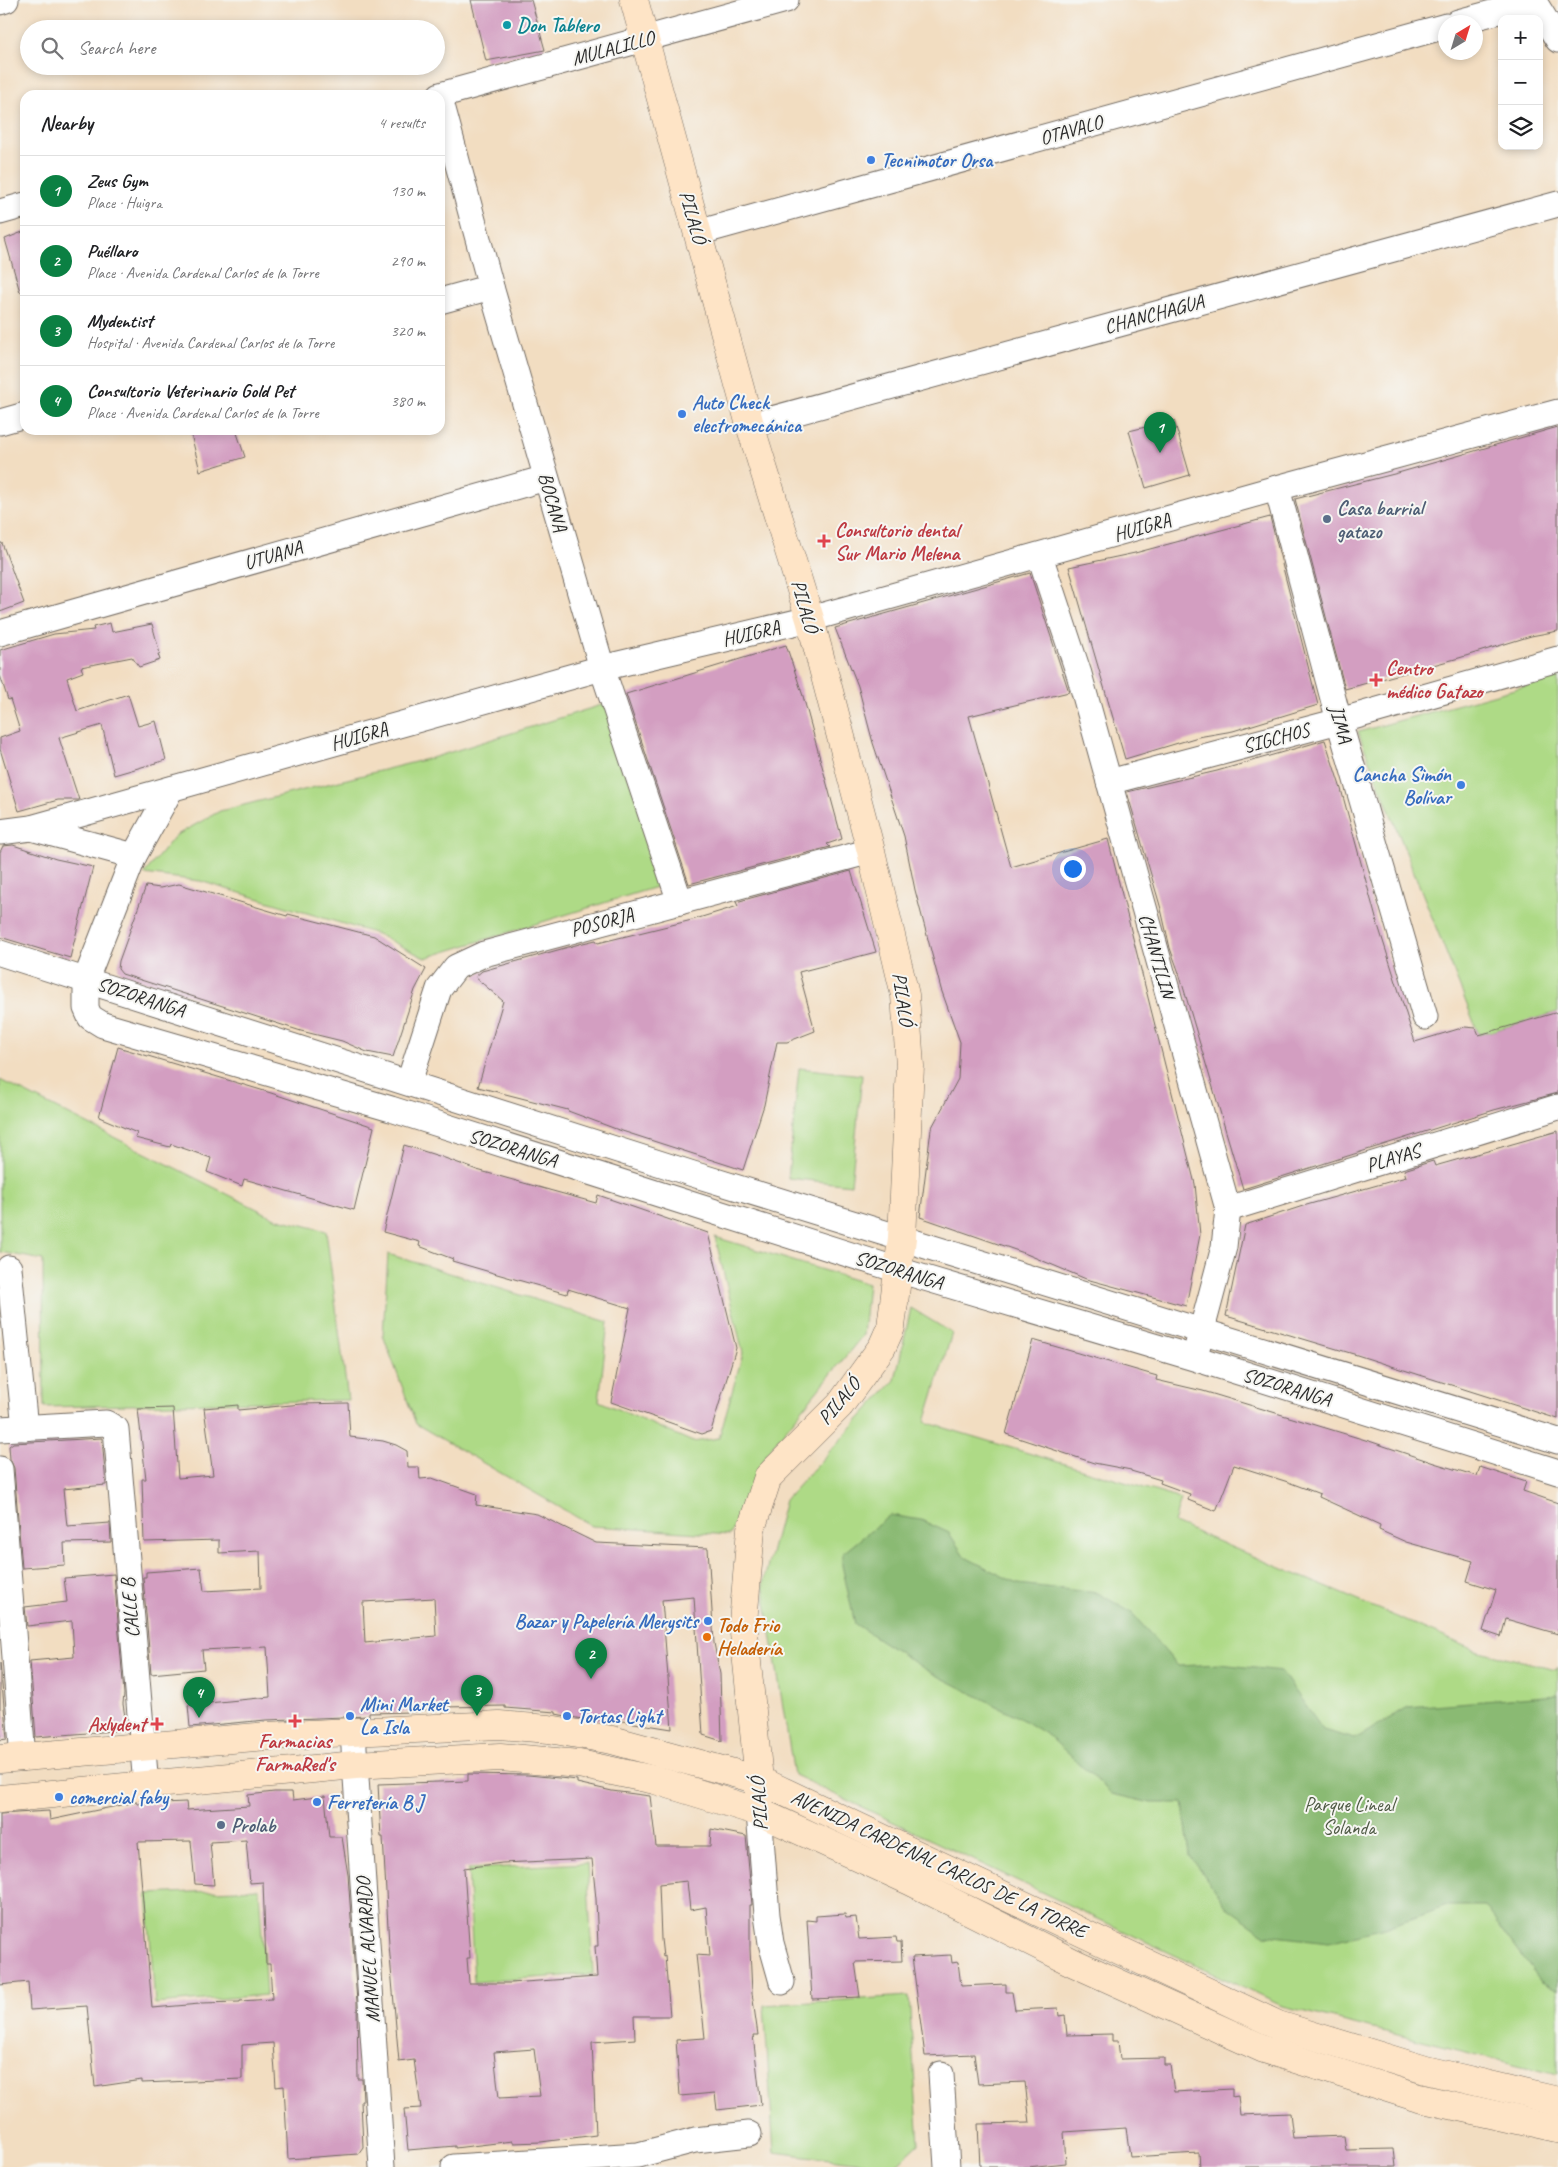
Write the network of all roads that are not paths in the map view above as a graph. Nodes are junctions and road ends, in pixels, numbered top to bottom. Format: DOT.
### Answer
graph roads {
  1 [pos="6,0"];
  2 [pos="634,0"];
  3 [pos="786,0"];
  4 [pos="1533,1"];
  5 [pos="0,2"];
  6 [pos="1483,15"];
  7 [pos="1438,28"];
  8 [pos="644,40"];
  9 [pos="1558,40"];
  10 [pos="445,96"];
  11 [pos="445,116"];
  12 [pos="1558,204"];
  13 [pos="20,206"];
  14 [pos="0,212"];
  15 [pos="697,234"];
  16 [pos="491,287"];
  17 [pos="445,300"];
  18 [pos="1558,412"];
  19 [pos="20,417"];
  20 [pos="0,422"];
  21 [pos="750,425"];
  22 [pos="546,478"];
  23 [pos="1277,488"];
  24 [pos="1040,556"];
  25 [pos="810,619"];
  26 [pos="0,633"];
  27 [pos="1558,659"];
  28 [pos="602,668"];
  29 [pos="1339,721"];
  30 [pos="1109,782"];
  31 [pos="171,789"];
  32 [pos="31,828"];
  33 [pos="0,832"];
  34 [pos="871,850"];
  35 [pos="134,856"];
  36 [pos="680,902"];
  37 [pos="0,953"];
  38 [pos="86,979"];
  39 [pos="1425,1017"];
  40 [pos="409,1082"];
  41 [pos="1558,1107"];
  42 [pos="693,1174"];
  43 [pos="683,1202"];
  44 [pos="1228,1209"];
  45 [pos="902,1238"];
  46 [pos="9,1268"];
  47 [pos="898,1270"];
  48 [pos="1201,1331"];
  49 [pos="1194,1358"];
  50 [pos="25,1428"];
  51 [pos="0,1429"];
  52 [pos="1558,1440"];
  53 [pos="0,1469"];
  54 [pos="1558,1472"];
  55 [pos="353,1733"];
  56 [pos="142,1747"];
  57 [pos="11,1758"];
  58 [pos="355,1765"];
  59 [pos="759,1780"];
  60 [pos="146,1786"];
  61 [pos="0,1799"];
  62 [pos="759,1812"];
  63 [pos="782,1982"];
  64 [pos="941,2074"];
  65 [pos="1558,2101"];
  66 [pos="1558,2129"];
  67 [pos="749,2134"];
  68 [pos="382,2167"];
  69 [pos="454,2167"];
  70 [pos="947,2167"];
  1 -- 5 [label="street"];
  2 -- 8 [label="street, PILALÓ"];
  3 -- 8 [label="street, MULALILLO"];
  4 -- 6 [label="street"];
  4 -- 9 [label="street"];
  7 -- 15 [label="street, OTAVALO"];
  8 -- 10 [label="street, MULALILLO"];
  8 -- 15 [label="street, PILALÓ"];
  11 -- 16 [label="street, BOCANA"];
  12 -- 21 [label="street, CHANCHAGUA"];
  13 -- 14 [label="street"];
  15 -- 21 [label="street, PILALÓ"];
  16 -- 17 [label="street"];
  16 -- 22 [label="street, BOCANA"];
  18 -- 23 [label="street, HUIGRA"];
  19 -- 20 [label="street"];
  21 -- 25 [label="street, PILALÓ"];
  22 -- 26 [label="street, UTUANA"];
  22 -- 28 [label="street, BOCANA"];
  23 -- 24 [label="street, HUIGRA"];
  23 -- 29 [label="street, JIMA"];
  24 -- 25 [label="street, HUIGRA"];
  24 -- 30 [label="street, CHANTILIN"];
  25 -- 28 [label="street, HUIGRA"];
  25 -- 34 [label="street, PILALÓ"];
  27 -- 29 [label="street, SIGCHOS"];
  28 -- 31 [label="street, HUIGRA"];
  28 -- 36 [label="street, BOCANA"];
  29 -- 30 [label="street, SIGCHOS"];
  29 -- 39 [label="street, JIMA"];
  30 -- 44 [label="street, CHANTILIN"];
  31 -- 32 [label="street, HUIGRA"];
  31 -- 35 [label="street"];
  32 -- 33 [label="street, HUIGRA"];
  32 -- 35 [label="street"];
  34 -- 36 [label="street, POSORJA"];
  34 -- 45 [label="street, PILALÓ"];
  35 -- 38 [label="street"];
  36 -- 40 [label="street, POSORJA"];
  37 -- 38 [label="street"];
  38 -- 40 [label="street, SOZORANGA"];
  38 -- 43 [label="street, SOZORANGA"];
  40 -- 42 [label="street, SOZORANGA"];
  41 -- 44 [label="street, PLAYAS"];
  42 -- 43 [label="street"];
  42 -- 45 [label="street, SOZORANGA"];
  43 -- 47 [label="street, SOZORANGA"];
  44 -- 48 [label="street, CHANTILIN"];
  45 -- 47 [label="street, PILALÓ"];
  45 -- 48 [label="street, SOZORANGA"];
  46 -- 50 [label="street"];
  47 -- 49 [label="street, SOZORANGA"];
  47 -- 59 [label="street, PILALÓ"];
  48 -- 49 [label="street, CHANTILIN"];
  48 -- 52 [label="street, SOZORANGA"];
  49 -- 54 [label="street, SOZORANGA"];
  50 -- 51 [label="street"];
  50 -- 56 [label="street, CALLE B"];
  53 -- 57 [label="street"];
  55 -- 56 [label="street, AVENIDA CARDENAL CARLOS DE LA TORRE"];
  55 -- 58 [label="street, MANUEL ALVARADO"];
  55 -- 59 [label="street, AVENIDA CARDENAL CARLOS DE LA TORRE"];
  56 -- 57 [label="street, AVENIDA CARDENAL CARLOS DE LA TORRE"];
  56 -- 60 [label="street, CALLE B"];
  58 -- 60 [label="street, AVENIDA CARDENAL CARLOS DE LA TORRE"];
  58 -- 62 [label="street, AVENIDA CARDENAL CARLOS DE LA TORRE"];
  58 -- 68 [label="street, MANUEL ALVARADO"];
  59 -- 62 [label="street, PILALÓ"];
  59 -- 65 [label="street, AVENIDA CARDENAL CARLOS DE LA TORRE"];
  60 -- 61 [label="street, AVENIDA CARDENAL CARLOS DE LA TORRE"];
  62 -- 63 [label="street, PILALÓ"];
  62 -- 66 [label="street, AVENIDA CARDENAL CARLOS DE LA TORRE"];
  64 -- 70 [label="street"];
  67 -- 69 [label="street"];
}
